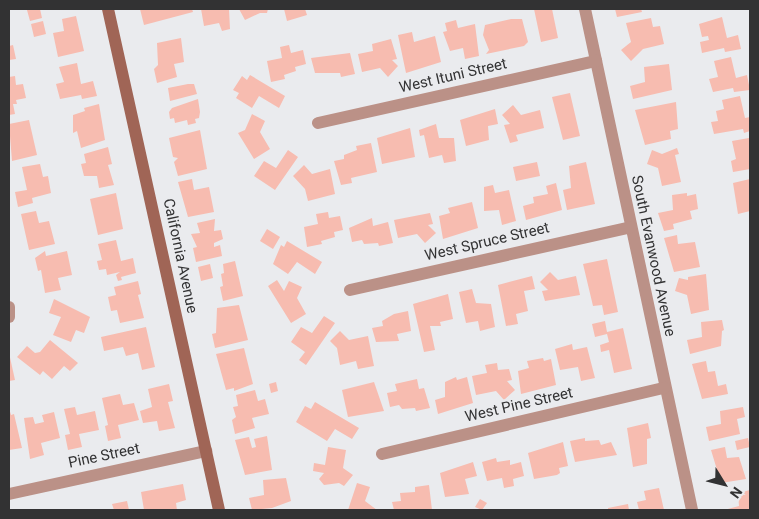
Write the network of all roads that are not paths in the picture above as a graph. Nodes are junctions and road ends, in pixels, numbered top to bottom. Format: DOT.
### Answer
graph roads {
  1 [pos="108,9"];
  2 [pos="585,9"];
  3 [pos="596,61"];
  4 [pos="318,124"];
  5 [pos="631,227"];
  6 [pos="350,290"];
  7 [pos="664,388"];
  8 [pos="206,451"];
  9 [pos="382,454"];
  10 [pos="9,494"];
  11 [pos="219,510"];
  12 [pos="692,510"];
  1 -- 8 [label="street, California Avenue"];
  2 -- 3 [label="street, South Evanwood Avenue"];
  3 -- 4 [label="street, West Ituni Street"];
  3 -- 5 [label="street, South Evanwood Avenue"];
  5 -- 6 [label="street, West Spruce Street"];
  5 -- 7 [label="street, South Evanwood Avenue"];
  7 -- 9 [label="street, West Pine Street"];
  7 -- 12 [label="street, South Evanwood Avenue"];
  8 -- 10 [label="street, Pine Street"];
  8 -- 11 [label="street, California Avenue"];
}
